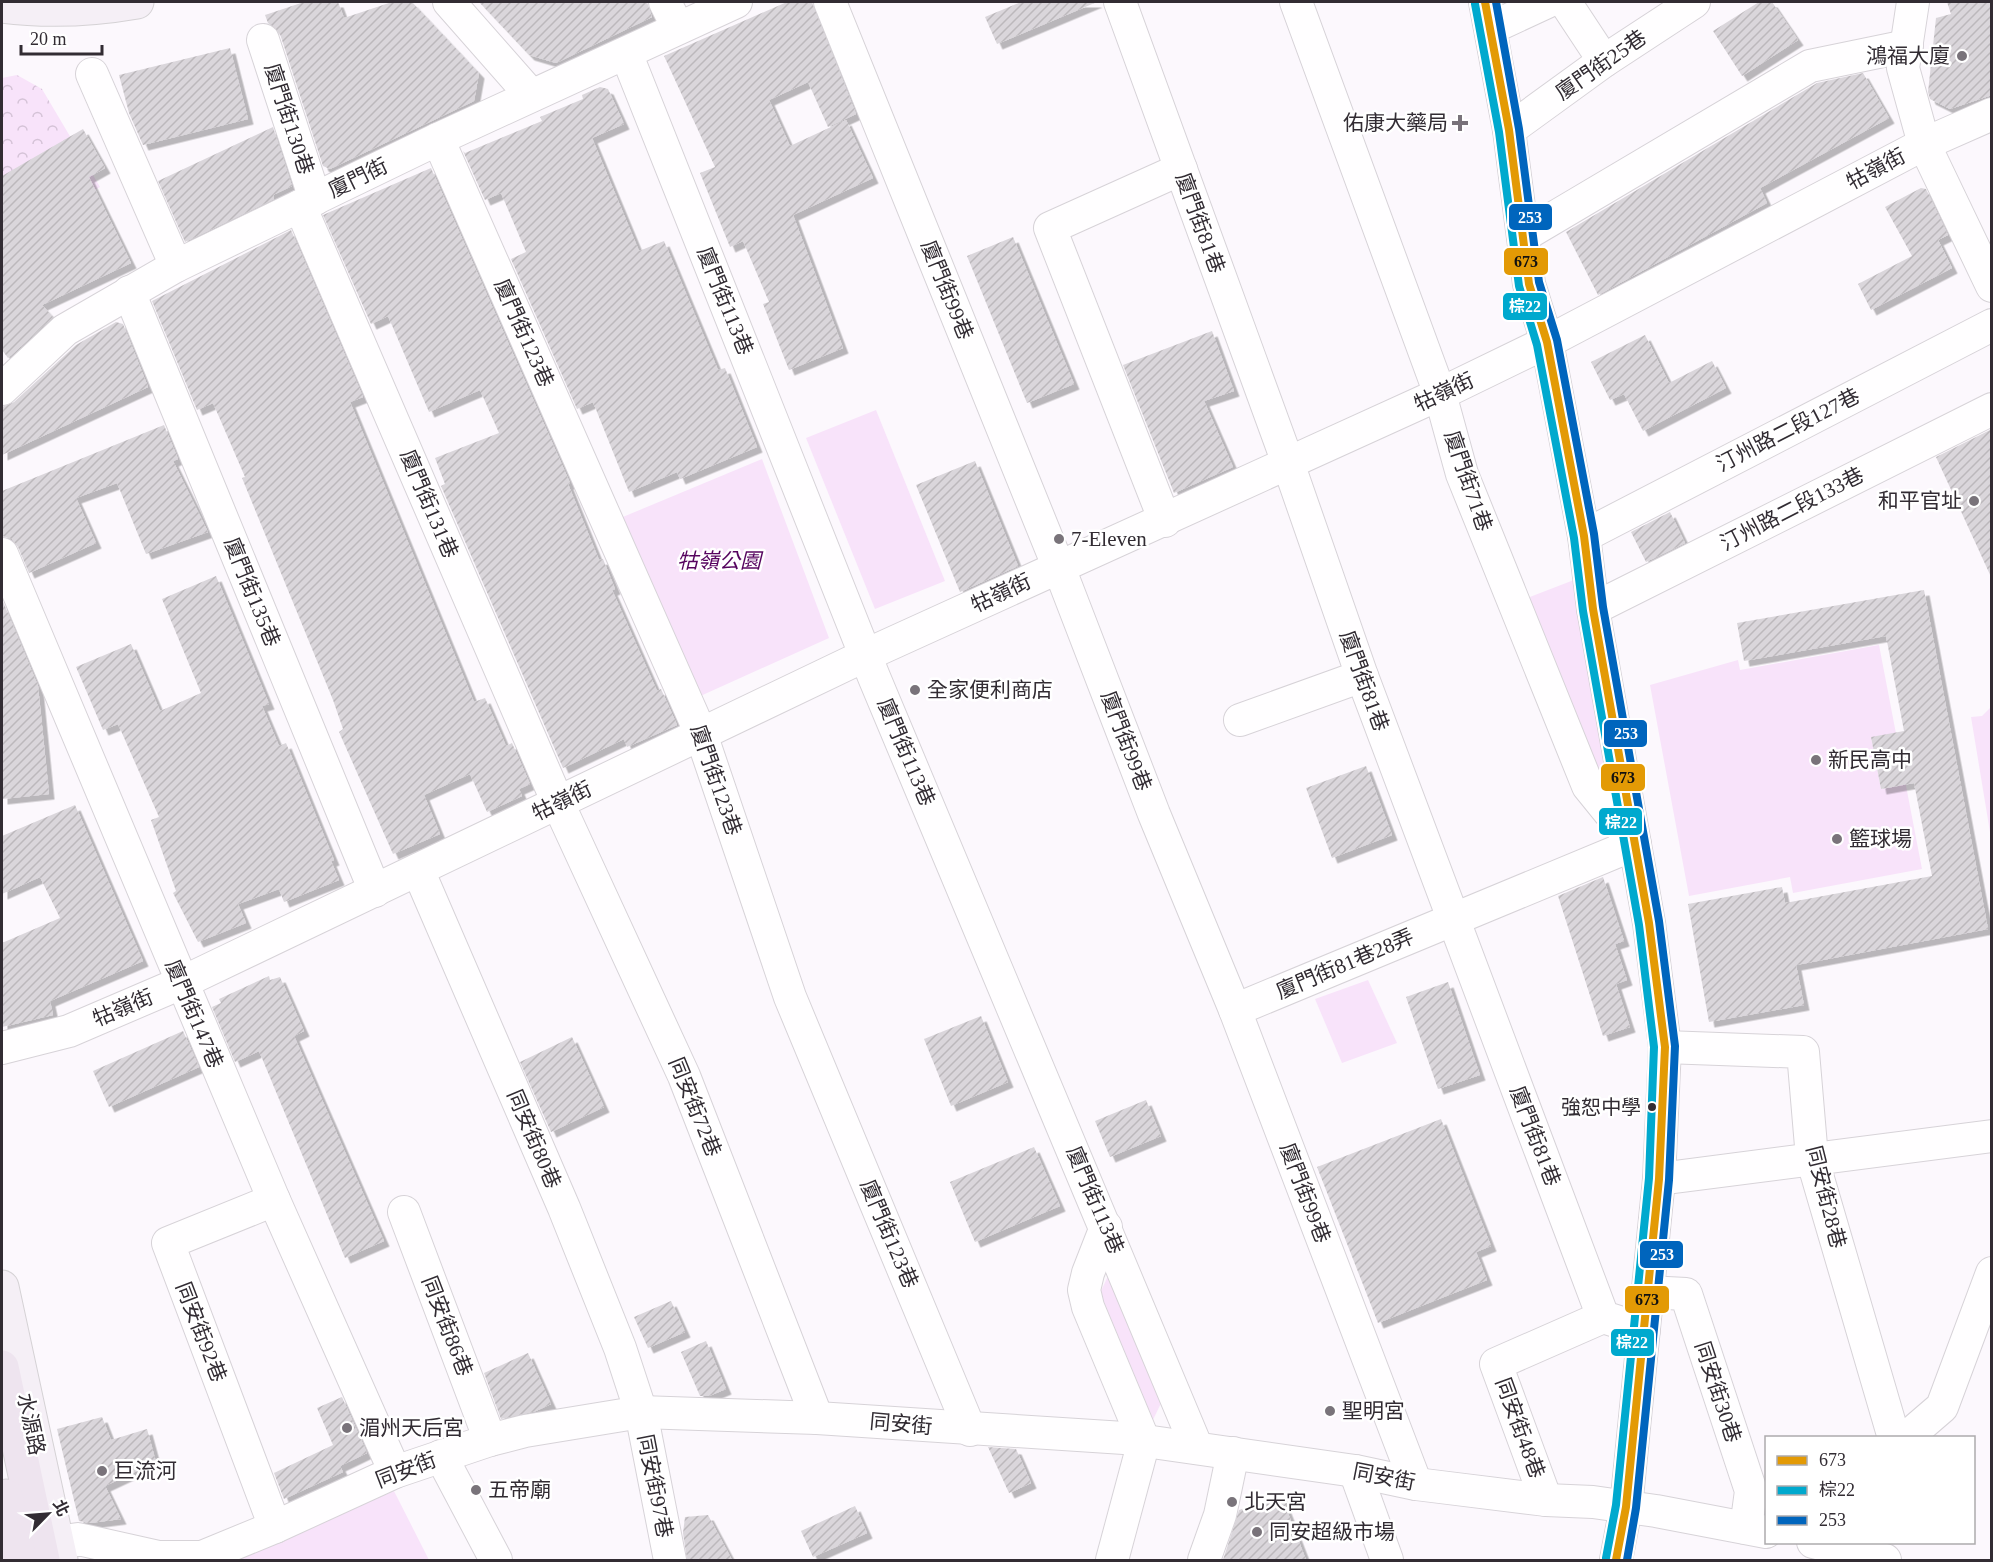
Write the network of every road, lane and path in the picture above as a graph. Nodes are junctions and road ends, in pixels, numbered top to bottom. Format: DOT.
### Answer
graph roads {
  1 [pos="137,2"];
  2 [pos="449,2"];
  3 [pos="736,2"];
  4 [pos="830,2"];
  5 [pos="1119,2"];
  6 [pos="1296,2"];
  7 [pos="1547,2"];
  8 [pos="1565,2"];
  9 [pos="1694,2"];
  10 [pos="1913,2"];
  11 [pos="2,6"];
  12 [pos="49,14"];
  13 [pos="672,15"];
  14 [pos="1488,15"];
  15 [pos="2,16"];
  16 [pos="262,40"];
  17 [pos="1906,46"];
  18 [pos="626,53"];
  19 [pos="1604,61"];
  20 [pos="92,74"];
  21 [pos="531,95"];
  22 [pos="1992,114"];
  23 [pos="1509,130"];
  24 [pos="438,139"];
  25 [pos="1923,144"];
  26 [pos="1181,169"];
  27 [pos="307,202"];
  28 [pos="1523,236"];
  29 [pos="176,266"];
  30 [pos="1992,286"];
  31 [pos="129,292"];
  32 [pos="1992,325"];
  33 [pos="1547,342"];
  34 [pos="6,376"];
  35 [pos="1440,394"];
  36 [pos="1992,409"];
  37 [pos="1288,463"];
  38 [pos="1165,521"];
  39 [pos="1584,536"];
  40 [pos="2,554"];
  41 [pos="1058,566"];
  42 [pos="1593,609"];
  43 [pos="866,655"];
  44 [pos="1362,676"];
  45 [pos="1240,720"];
  46 [pos="701,735"];
  47 [pos="558,803"];
  48 [pos="1635,844"];
  49 [pos="418,870"];
  50 [pos="375,891"];
  51 [pos="1454,919"];
  52 [pos="181,983"];
  53 [pos="1235,1010"];
  54 [pos="1665,1047"];
  55 [pos="2,1048"];
  56 [pos="1992,1136"];
  57 [pos="1812,1158"];
  58 [pos="1659,1179"];
  59 [pos="274,1200"];
  60 [pos="404,1212"];
  61 [pos="1106,1227"];
  62 [pos="1992,1273"];
  63 [pos="2,1287"];
  64 [pos="1647,1292"];
  65 [pos="1603,1317"];
  66 [pos="1644,1330"];
  67 [pos="2,1367"];
  68 [pos="641,1412"];
  69 [pos="817,1418"];
  70 [pos="970,1430"];
  71 [pos="1894,1436"];
  72 [pos="1907,1436"];
  73 [pos="490,1440"];
  74 [pos="1144,1441"];
  75 [pos="1197,1448"];
  76 [pos="1233,1453"];
  77 [pos="441,1456"];
  78 [pos="1355,1471"];
  79 [pos="395,1472"];
  80 [pos="2,1474"];
  81 [pos="1416,1484"];
  82 [pos="1546,1500"];
  83 [pos="1626,1507"];
  84 [pos="275,1527"];
  85 [pos="1756,1530"];
  86 [pos="1831,1544"];
  87 [pos="1857,1547"];
  88 [pos="54,1554"];
  89 [pos="20,1560"];
  90 [pos="496,1560"];
  91 [pos="671,1560"];
  92 [pos="1112,1560"];
  93 [pos="1204,1560"];
  94 [pos="1387,1560"];
  95 [pos="1616,1560"];
  96 [pos="1885,1560"];
  1 -- 12 [label="main road"];
  2 -- 21 [label="street"];
  3 -- 13 [label="street, 廈門街"];
  4 -- 41 [label="street, 廈門街99巷"];
  5 -- 26 [label="street, 廈門街81巷"];
  6 -- 35 [label="street, 廈門街71巷"];
  7 -- 14 [label="street"];
  8 -- 19 [label="street"];
  9 -- 19 [label="street, 廈門街25巷"];
  10 -- 17 [label="street"];
  11 -- 12 [label="main road"];
  12 -- 15 [label="street"];
  13 -- 18 [label="street, 廈門街"];
  14 -- 23 [label="street"];
  16 -- 27 [label="street, 廈門街130巷"];
  17 -- 25 [label="street"];
  17 -- 28 [label="street"];
  18 -- 21 [label="street, 廈門街"];
  18 -- 43 [label="street, 廈門街113巷"];
  19 -- 23 [label="street, 廈門街25巷"];
  20 -- 29 [label="street"];
  21 -- 24 [label="street, 廈門街"];
  22 -- 25 [label="street, 牯嶺街"];
  23 -- 28 [label="street"];
  24 -- 27 [label="street, 廈門街"];
  24 -- 46 [label="street, 廈門街123巷"];
  25 -- 30 [label="street"];
  25 -- 33 [label="street, 牯嶺街"];
  26 -- 37 [label="street, 廈門街81巷"];
  26 -- 38 [label="street"];
  27 -- 29 [label="street, 廈門街"];
  27 -- 47 [label="street, 廈門街131巷"];
  28 -- 33 [label="street"];
  29 -- 31 [label="street, 廈門街"];
  31 -- 34 [label="street, 廈門街"];
  31 -- 50 [label="street, 廈門街135巷"];
  32 -- 39 [label="street, 汀州路二段127巷"];
  33 -- 35 [label="street, 牯嶺街"];
  33 -- 39 [label="street"];
  35 -- 37 [label="street, 牯嶺街"];
  35 -- 48 [label="street, 廈門街71巷"];
  36 -- 42 [label="street, 汀州路二段133巷"];
  37 -- 38 [label="street, 牯嶺街"];
  37 -- 44 [label="street, 廈門街81巷"];
  38 -- 41 [label="street, 牯嶺街"];
  39 -- 42 [label="street"];
  40 -- 52 [label="street, 廈門街147巷"];
  41 -- 43 [label="street, 牯嶺街"];
  41 -- 53 [label="street, 廈門街99巷"];
  42 -- 48 [label="street"];
  43 -- 46 [label="street, 牯嶺街"];
  43 -- 61 [label="street, 廈門街113巷"];
  44 -- 45 [label="street"];
  44 -- 51 [label="street, 廈門街81巷"];
  46 -- 47 [label="street, 牯嶺街"];
  46 -- 70 [label="street, 廈門街123巷"];
  47 -- 49 [label="street, 牯嶺街"];
  47 -- 69 [label="street, 同安街72巷"];
  48 -- 51 [label="street, 廈門街81巷28弄"];
  48 -- 54 [label="street"];
  49 -- 50 [label="street, 牯嶺街"];
  49 -- 68 [label="street, 同安街80巷"];
  50 -- 52 [label="street, 牯嶺街"];
  51 -- 53 [label="street, 廈門街81巷28弄"];
  51 -- 65 [label="street, 廈門街81巷"];
  52 -- 55 [label="street, 牯嶺街"];
  52 -- 59 [label="street, 廈門街147巷"];
  53 -- 81 [label="street, 廈門街99巷"];
  54 -- 57 [label="street, 同安街28巷"];
  54 -- 58 [label="street"];
  56 -- 57 [label="street"];
  57 -- 58 [label="street"];
  57 -- 71 [label="street, 同安街28巷"];
  58 -- 64 [label="street"];
  59 -- 79 [label="street, 廈門街147巷"];
  59 -- 84 [label="street, 同安街92巷"];
  60 -- 73 [label="street, 同安街86巷"];
  61 -- 74 [label="street"];
  61 -- 75 [label="street, 廈門街113巷"];
  62 -- 72 [label="street"];
  63 -- 88 [label="main road, 水源路"];
  64 -- 66 [label="street"];
  64 -- 85 [label="street, 同安街30巷"];
  65 -- 66 [label="street"];
  65 -- 82 [label="street, 同安街48巷"];
  66 -- 83 [label="street"];
  67 -- 88 [label="highway"];
  68 -- 69 [label="street, 同安街"];
  68 -- 73 [label="street, 同安街"];
  68 -- 91 [label="street, 同安街97巷"];
  69 -- 70 [label="street, 同安街"];
  70 -- 74 [label="street, 同安街"];
  73 -- 77 [label="street, 同安街"];
  74 -- 75 [label="street, 同安街"];
  74 -- 92 [label="street"];
  75 -- 76 [label="street, 同安街"];
  76 -- 78 [label="street, 同安街"];
  76 -- 93 [label="street"];
  77 -- 79 [label="street, 同安街"];
  77 -- 90 [label="street"];
  78 -- 81 [label="street, 同安街"];
  78 -- 94 [label="street"];
  79 -- 84 [label="street, 同安街"];
  80 -- 89 [label="highway"];
  81 -- 82 [label="street, 同安街"];
  82 -- 83 [label="street, 同安街"];
  83 -- 85 [label="street, 同安街"];
  83 -- 95 [label="street"];
  84 -- 88 [label="street, 同安街"];
  86 -- 87 [label="street"];
  87 -- 96 [label="street"];
}
